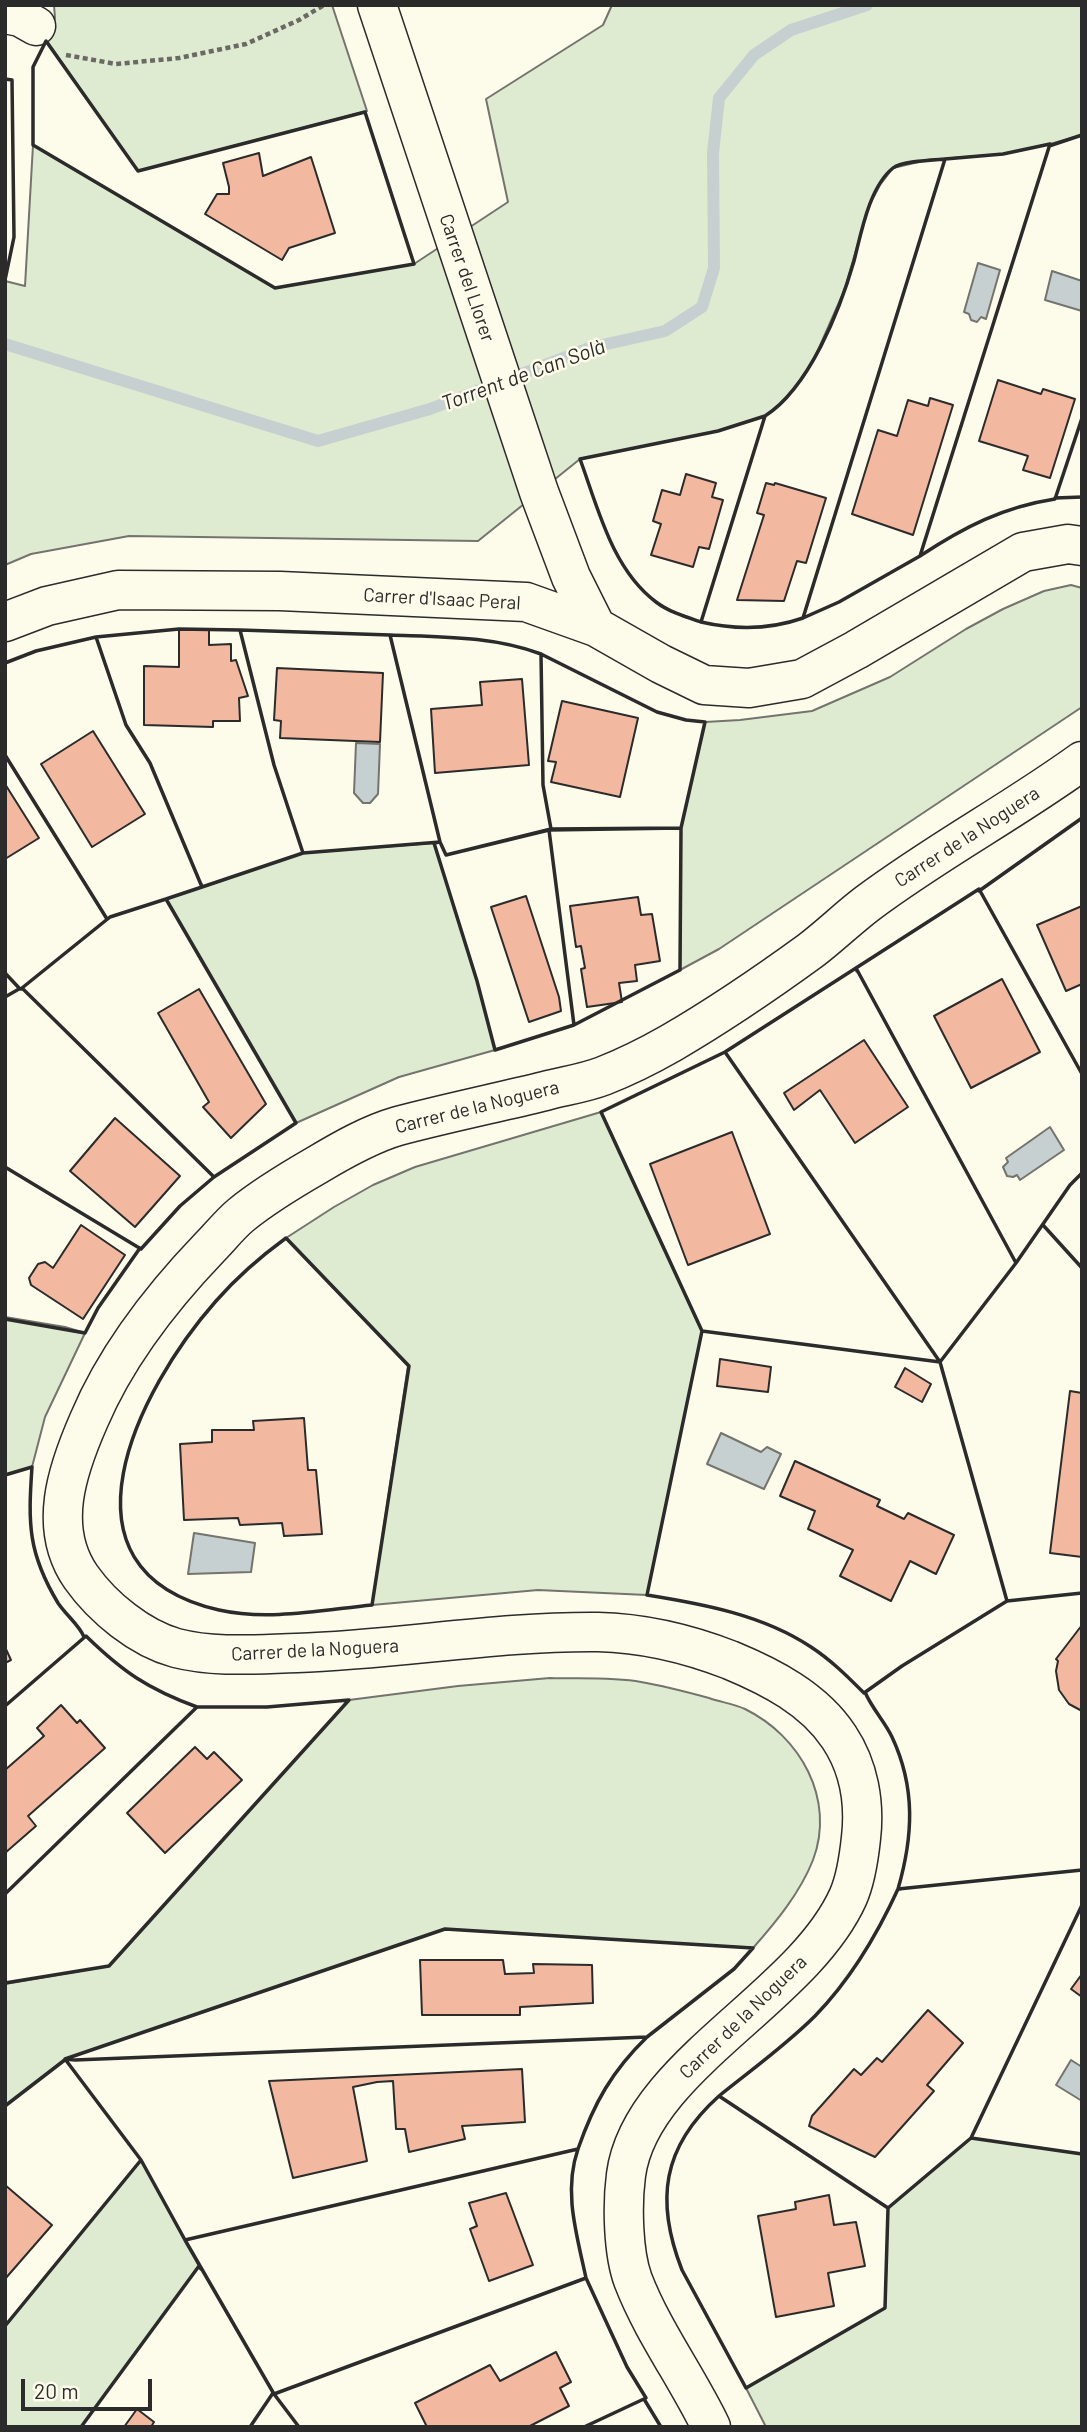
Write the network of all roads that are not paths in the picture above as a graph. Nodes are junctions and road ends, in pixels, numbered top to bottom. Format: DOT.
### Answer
graph roads {
  1 [pos="377,5"];
  2 [pos="1082,546"];
  3 [pos="5,622"];
  4 [pos="596,627"];
  5 [pos="1082,761"];
  6 [pos="711,2427"];
  1 -- 4 [label="street, Carrer del Llorer"];
  2 -- 4 [label="street, Carrer d'Isaac Peral"];
  3 -- 4 [label="street, Carrer d'Isaac Peral"];
  5 -- 6 [label="street, Carrer de la Noguera"];
}
